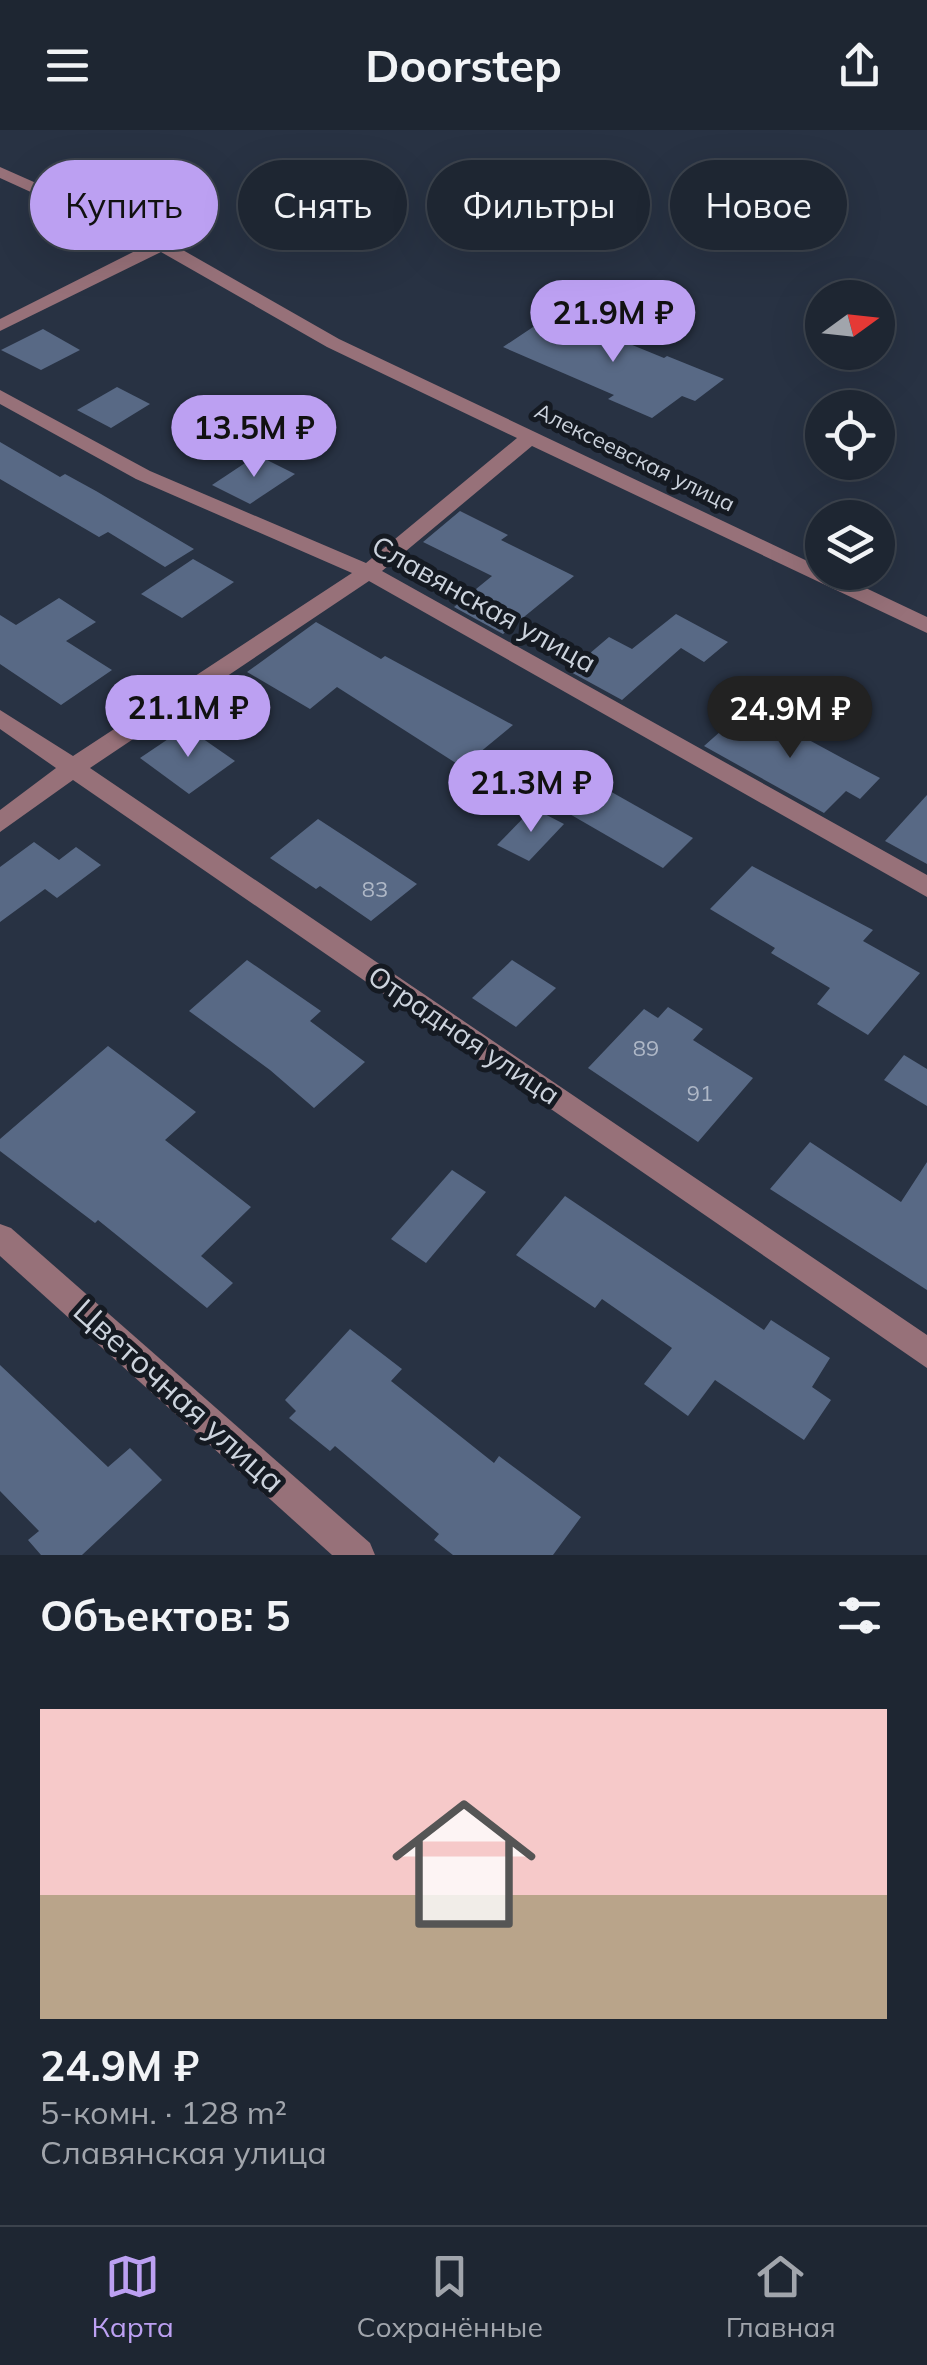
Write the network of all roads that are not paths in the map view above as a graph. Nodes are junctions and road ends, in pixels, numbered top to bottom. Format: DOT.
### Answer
graph roads {
  1 [pos="0,172"];
  2 [pos="30,186"];
  3 [pos="152,250"];
  4 [pos="171,250"];
  5 [pos="0,326"];
  6 [pos="0,396"];
  7 [pos="532,436"];
  8 [pos="368,572"];
  9 [pos="927,626"];
  10 [pos="0,718"];
  11 [pos="74,768"];
  12 [pos="0,823"];
  13 [pos="927,887"];
  14 [pos="0,1237"];
  15 [pos="927,1353"];
  16 [pos="358,1555"];
  1 -- 2 [label="street, Алексеевская улица"];
  3 -- 5 [label="street"];
  4 -- 7 [label="street, Алексеевская улица"];
  6 -- 8 [label="street, Славянская улица"];
  7 -- 8 [label="street"];
  7 -- 9 [label="street, Алексеевская улица"];
  8 -- 11 [label="street"];
  8 -- 13 [label="street, Славянская улица"];
  10 -- 11 [label="street, Отрадная улица"];
  11 -- 12 [label="street"];
  11 -- 15 [label="street, Отрадная улица"];
  14 -- 16 [label="street, Цветочная улица"];
}
